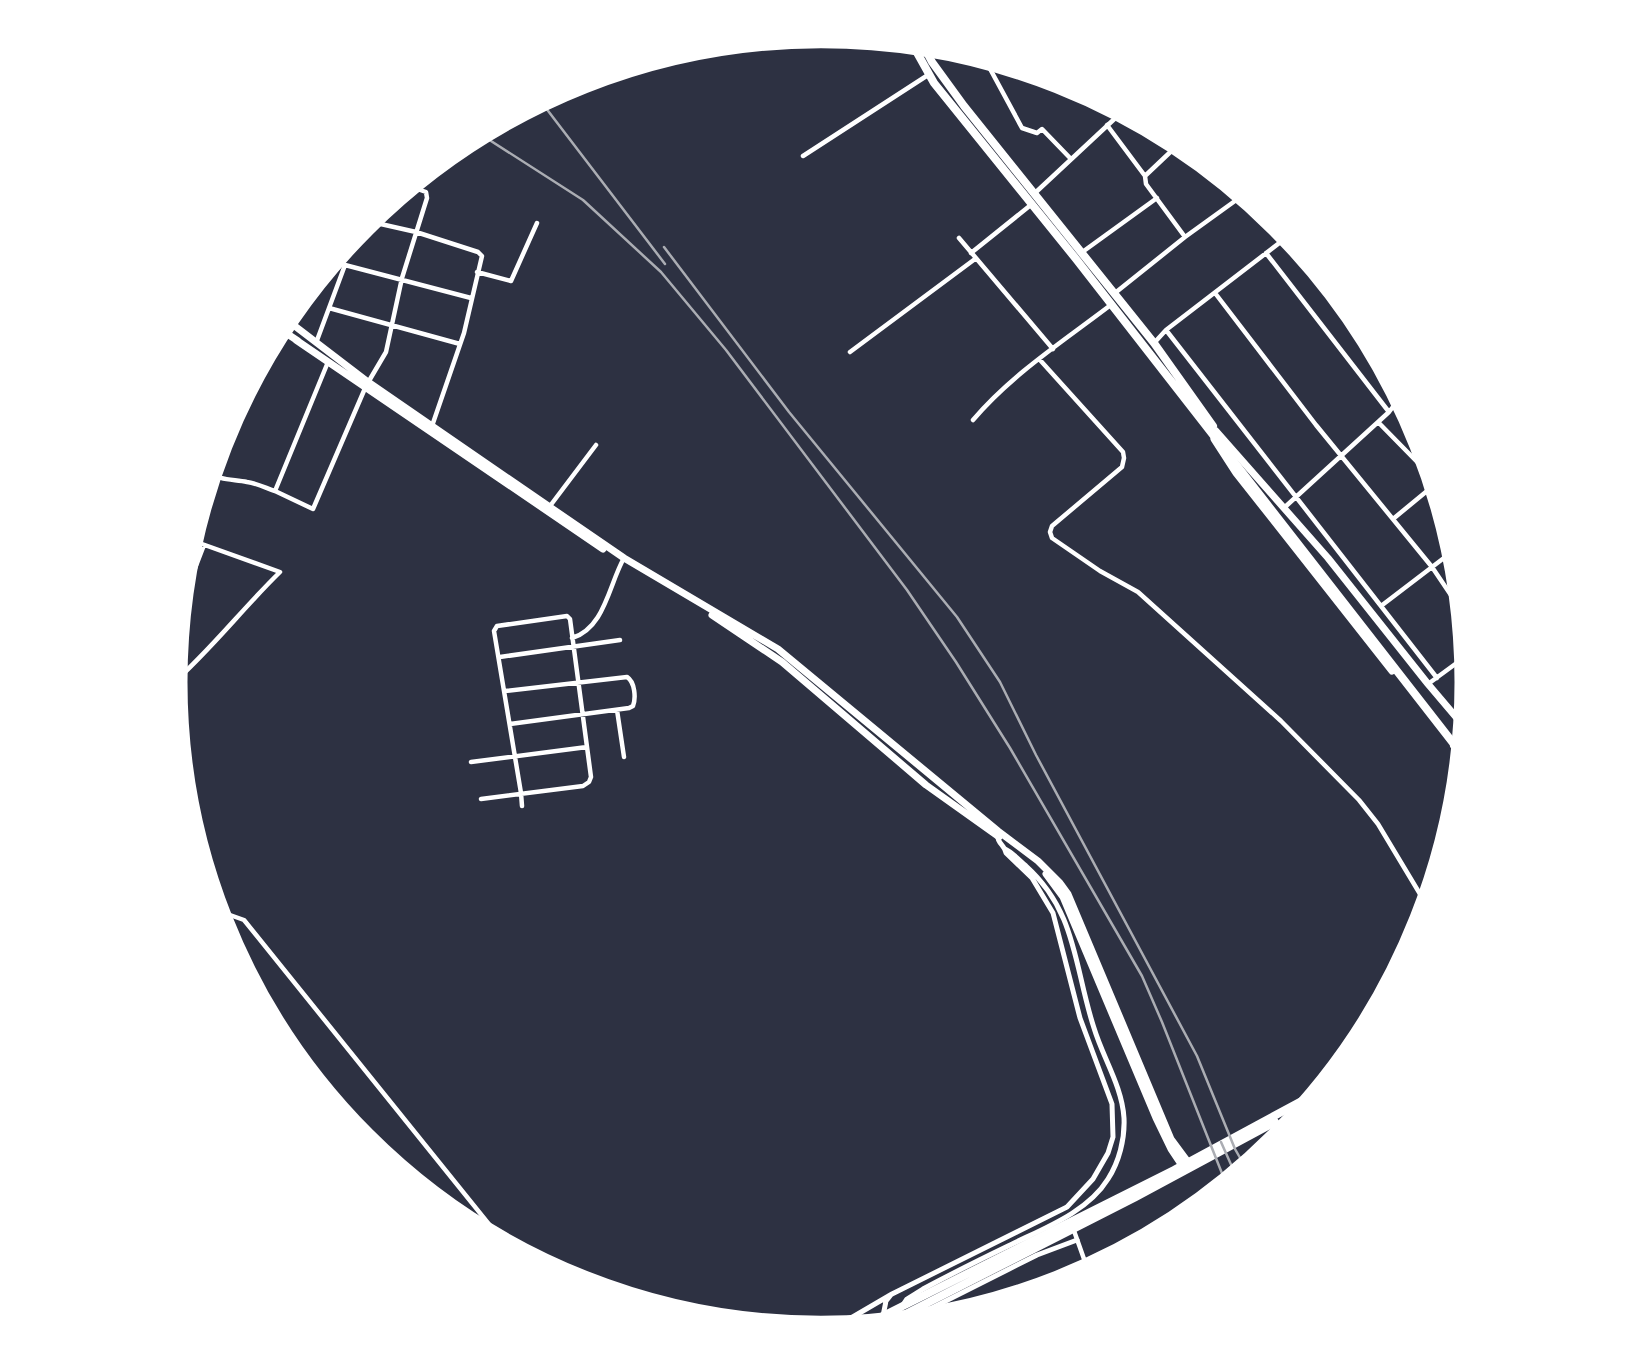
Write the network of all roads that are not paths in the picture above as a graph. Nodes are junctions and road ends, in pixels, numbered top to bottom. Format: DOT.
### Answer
graph roads {
  1 [pos="916,51"];
  2 [pos="927,53"];
  3 [pos="988,66"];
  4 [pos="928,75"];
  5 [pos="1116,117"];
  6 [pos="1107,125"];
  7 [pos="989,144"];
  8 [pos="1173,149"];
  9 [pos="803,156"];
  10 [pos="1071,159"];
  11 [pos="1145,176"];
  12 [pos="416,189"];
  13 [pos="1157,198"];
  14 [pos="1033,199"];
  15 [pos="1238,199"];
  16 [pos="378,223"];
  17 [pos="537,223"];
  18 [pos="416,232"];
  19 [pos="1185,237"];
  20 [pos="959,238"];
  21 [pos="1282,241"];
  22 [pos="971,253"];
  23 [pos="1082,253"];
  24 [pos="1266,253"];
  25 [pos="975,259"];
  26 [pos="477,272"];
  27 [pos="402,278"];
  28 [pos="1215,293"];
  29 [pos="471,298"];
  30 [pos="1115,299"];
  31 [pos="329,308"];
  32 [pos="292,324"];
  33 [pos="393,324"];
  34 [pos="1166,330"];
  35 [pos="286,333"];
  36 [pos="304,334"];
  37 [pos="296,340"];
  38 [pos="316,344"];
  39 [pos="460,344"];
  40 [pos="1150,346"];
  41 [pos="1053,349"];
  42 [pos="850,352"];
  43 [pos="1040,360"];
  44 [pos="328,362"];
  45 [pos="367,384"];
  46 [pos="1395,404"];
  47 [pos="1388,412"];
  48 [pos="973,420"];
  49 [pos="1378,422"];
  50 [pos="432,426"];
  51 [pos="1214,432"];
  52 [pos="596,445"];
  53 [pos="1230,454"];
  54 [pos="1342,455"];
  55 [pos="1421,466"];
  56 [pos="217,477"];
  57 [pos="1428,488"];
  58 [pos="275,491"];
  59 [pos="1296,498"];
  60 [pos="549,507"];
  61 [pos="1285,507"];
  62 [pos="1393,519"];
  63 [pos="198,543"];
  64 [pos="204,545"];
  65 [pos="1447,555"];
  66 [pos="623,560"];
  67 [pos="1432,566"];
  68 [pos="192,577"];
  69 [pos="1454,599"];
  70 [pos="1381,606"];
  71 [pos="572,638"];
  72 [pos="620,640"];
  73 [pos="574,647"];
  74 [pos="500,657"];
  75 [pos="1459,662"];
  76 [pos="183,675"];
  77 [pos="1437,678"];
  78 [pos="579,682"];
  79 [pos="1428,684"];
  80 [pos="505,691"];
  81 [pos="617,710"];
  82 [pos="584,712"];
  83 [pos="1458,720"];
  84 [pos="510,724"];
  85 [pos="1457,738"];
  86 [pos="1456,741"];
  87 [pos="1453,743"];
  88 [pos="587,747"];
  89 [pos="1456,747"];
  90 [pos="515,756"];
  91 [pos="624,757"];
  92 [pos="471,762"];
  93 [pos="521,793"];
  94 [pos="481,799"];
  95 [pos="522,806"];
  96 [pos="1007,844"];
  97 [pos="1422,896"];
  98 [pos="227,914"];
  99 [pos="1303,1101"];
  100 [pos="1294,1111"];
  101 [pos="1187,1166"];
  102 [pos="1066,1207"];
  103 [pos="1068,1216"];
  104 [pos="494,1230"];
  105 [pos="1077,1240"];
  106 [pos="1085,1262"];
  107 [pos="892,1294"];
  108 [pos="925,1312"];
  109 [pos="904,1315"];
  110 [pos="896,1316"];
  111 [pos="881,1317"];
  112 [pos="883,1317"];
  113 [pos="849,1319"];
  1 -- 4 [label="highway"];
  2 -- 7 [label="highway"];
  3 -- 10 [label="street"];
  4 -- 7 [label="highway"];
  4 -- 9 [label="street"];
  5 -- 6 [label="street"];
  6 -- 10 [label="street"];
  6 -- 11 [label="street"];
  7 -- 14 [label="highway"];
  8 -- 11 [label="street"];
  10 -- 14 [label="street"];
  11 -- 13 [label="street"];
  12 -- 18 [label="street"];
  13 -- 19 [label="street"];
  13 -- 23 [label="street"];
  14 -- 22 [label="street"];
  14 -- 23 [label="highway"];
  14 -- 30 [label="highway"];
  15 -- 19 [label="street"];
  16 -- 18 [label="street"];
  17 -- 26 [label="street"];
  18 -- 26 [label="street"];
  18 -- 27 [label="street"];
  19 -- 30 [label="street"];
  20 -- 22 [label="street"];
  21 -- 24 [label="street"];
  22 -- 25 [label="street"];
  23 -- 30 [label="highway"];
  24 -- 28 [label="street"];
  24 -- 47 [label="street"];
  25 -- 41 [label="street"];
  25 -- 42 [label="street"];
  26 -- 29 [label="street"];
  27 -- 29 [label="street"];
  27 -- 31 [label="street"];
  27 -- 33 [label="street"];
  28 -- 34 [label="street"];
  28 -- 54 [label="street"];
  29 -- 39 [label="street"];
  30 -- 40 [label="highway"];
  30 -- 41 [label="street"];
  31 -- 33 [label="street"];
  31 -- 38 [label="street"];
  32 -- 36 [label="main road"];
  33 -- 39 [label="street"];
  33 -- 45 [label="street"];
  34 -- 40 [label="street"];
  34 -- 59 [label="street"];
  35 -- 37 [label="main road"];
  36 -- 37 [label="main road"];
  36 -- 38 [label="main road"];
  37 -- 44 [label="main road"];
  38 -- 45 [label="main road"];
  39 -- 50 [label="street"];
  40 -- 51 [label="highway"];
  41 -- 43 [label="street"];
  43 -- 48 [label="street"];
  43 -- 97 [label="street"];
  44 -- 45 [label="main road"];
  44 -- 58 [label="street"];
  45 -- 50 [label="main road"];
  45 -- 58 [label="street"];
  45 -- 66 [label="main road"];
  46 -- 47 [label="street"];
  47 -- 49 [label="street"];
  49 -- 54 [label="street"];
  49 -- 55 [label="street"];
  50 -- 60 [label="main road"];
  51 -- 53 [label="highway"];
  51 -- 61 [label="main road"];
  51 -- 87 [label="main road"];
  52 -- 60 [label="street"];
  53 -- 85 [label="highway"];
  53 -- 87 [label="highway"];
  54 -- 59 [label="street"];
  54 -- 62 [label="street"];
  56 -- 58 [label="street"];
  57 -- 62 [label="street"];
  59 -- 61 [label="street"];
  59 -- 70 [label="street"];
  60 -- 66 [label="main road"];
  61 -- 79 [label="main road"];
  62 -- 67 [label="street"];
  63 -- 64 [label="street"];
  64 -- 68 [label="street"];
  64 -- 76 [label="street"];
  65 -- 67 [label="street"];
  66 -- 71 [label="street"];
  66 -- 96 [label="main road"];
  67 -- 69 [label="street"];
  67 -- 70 [label="street"];
  70 -- 77 [label="street"];
  71 -- 73 [label="street"];
  71 -- 74 [label="street"];
  72 -- 73 [label="street"];
  73 -- 74 [label="street"];
  73 -- 78 [label="street"];
  74 -- 80 [label="street"];
  75 -- 77 [label="street"];
  77 -- 79 [label="street"];
  78 -- 80 [label="street"];
  78 -- 81 [label="street"];
  78 -- 82 [label="street"];
  79 -- 83 [label="main road"];
  80 -- 84 [label="street"];
  81 -- 82 [label="street"];
  81 -- 91 [label="street"];
  82 -- 84 [label="street"];
  82 -- 88 [label="street"];
  84 -- 90 [label="street"];
  86 -- 87 [label="main road"];
  87 -- 89 [label="highway"];
  88 -- 90 [label="street"];
  88 -- 93 [label="street"];
  90 -- 92 [label="street"];
  90 -- 93 [label="street"];
  93 -- 94 [label="street"];
  93 -- 95 [label="street"];
  96 -- 101 [label="main road"];
  96 -- 102 [label="street"];
  96 -- 103 [label="street"];
  98 -- 104 [label="street"];
  99 -- 101 [label="highway"];
  100 -- 101 [label="highway"];
  101 -- 109 [label="highway"];
  101 -- 111 [label="highway"];
  102 -- 103 [label="street"];
  102 -- 107 [label="street"];
  103 -- 105 [label="street"];
  103 -- 110 [label="street"];
  105 -- 106 [label="street"];
  105 -- 108 [label="street"];
  107 -- 112 [label="street"];
  107 -- 113 [label="street"];
}
